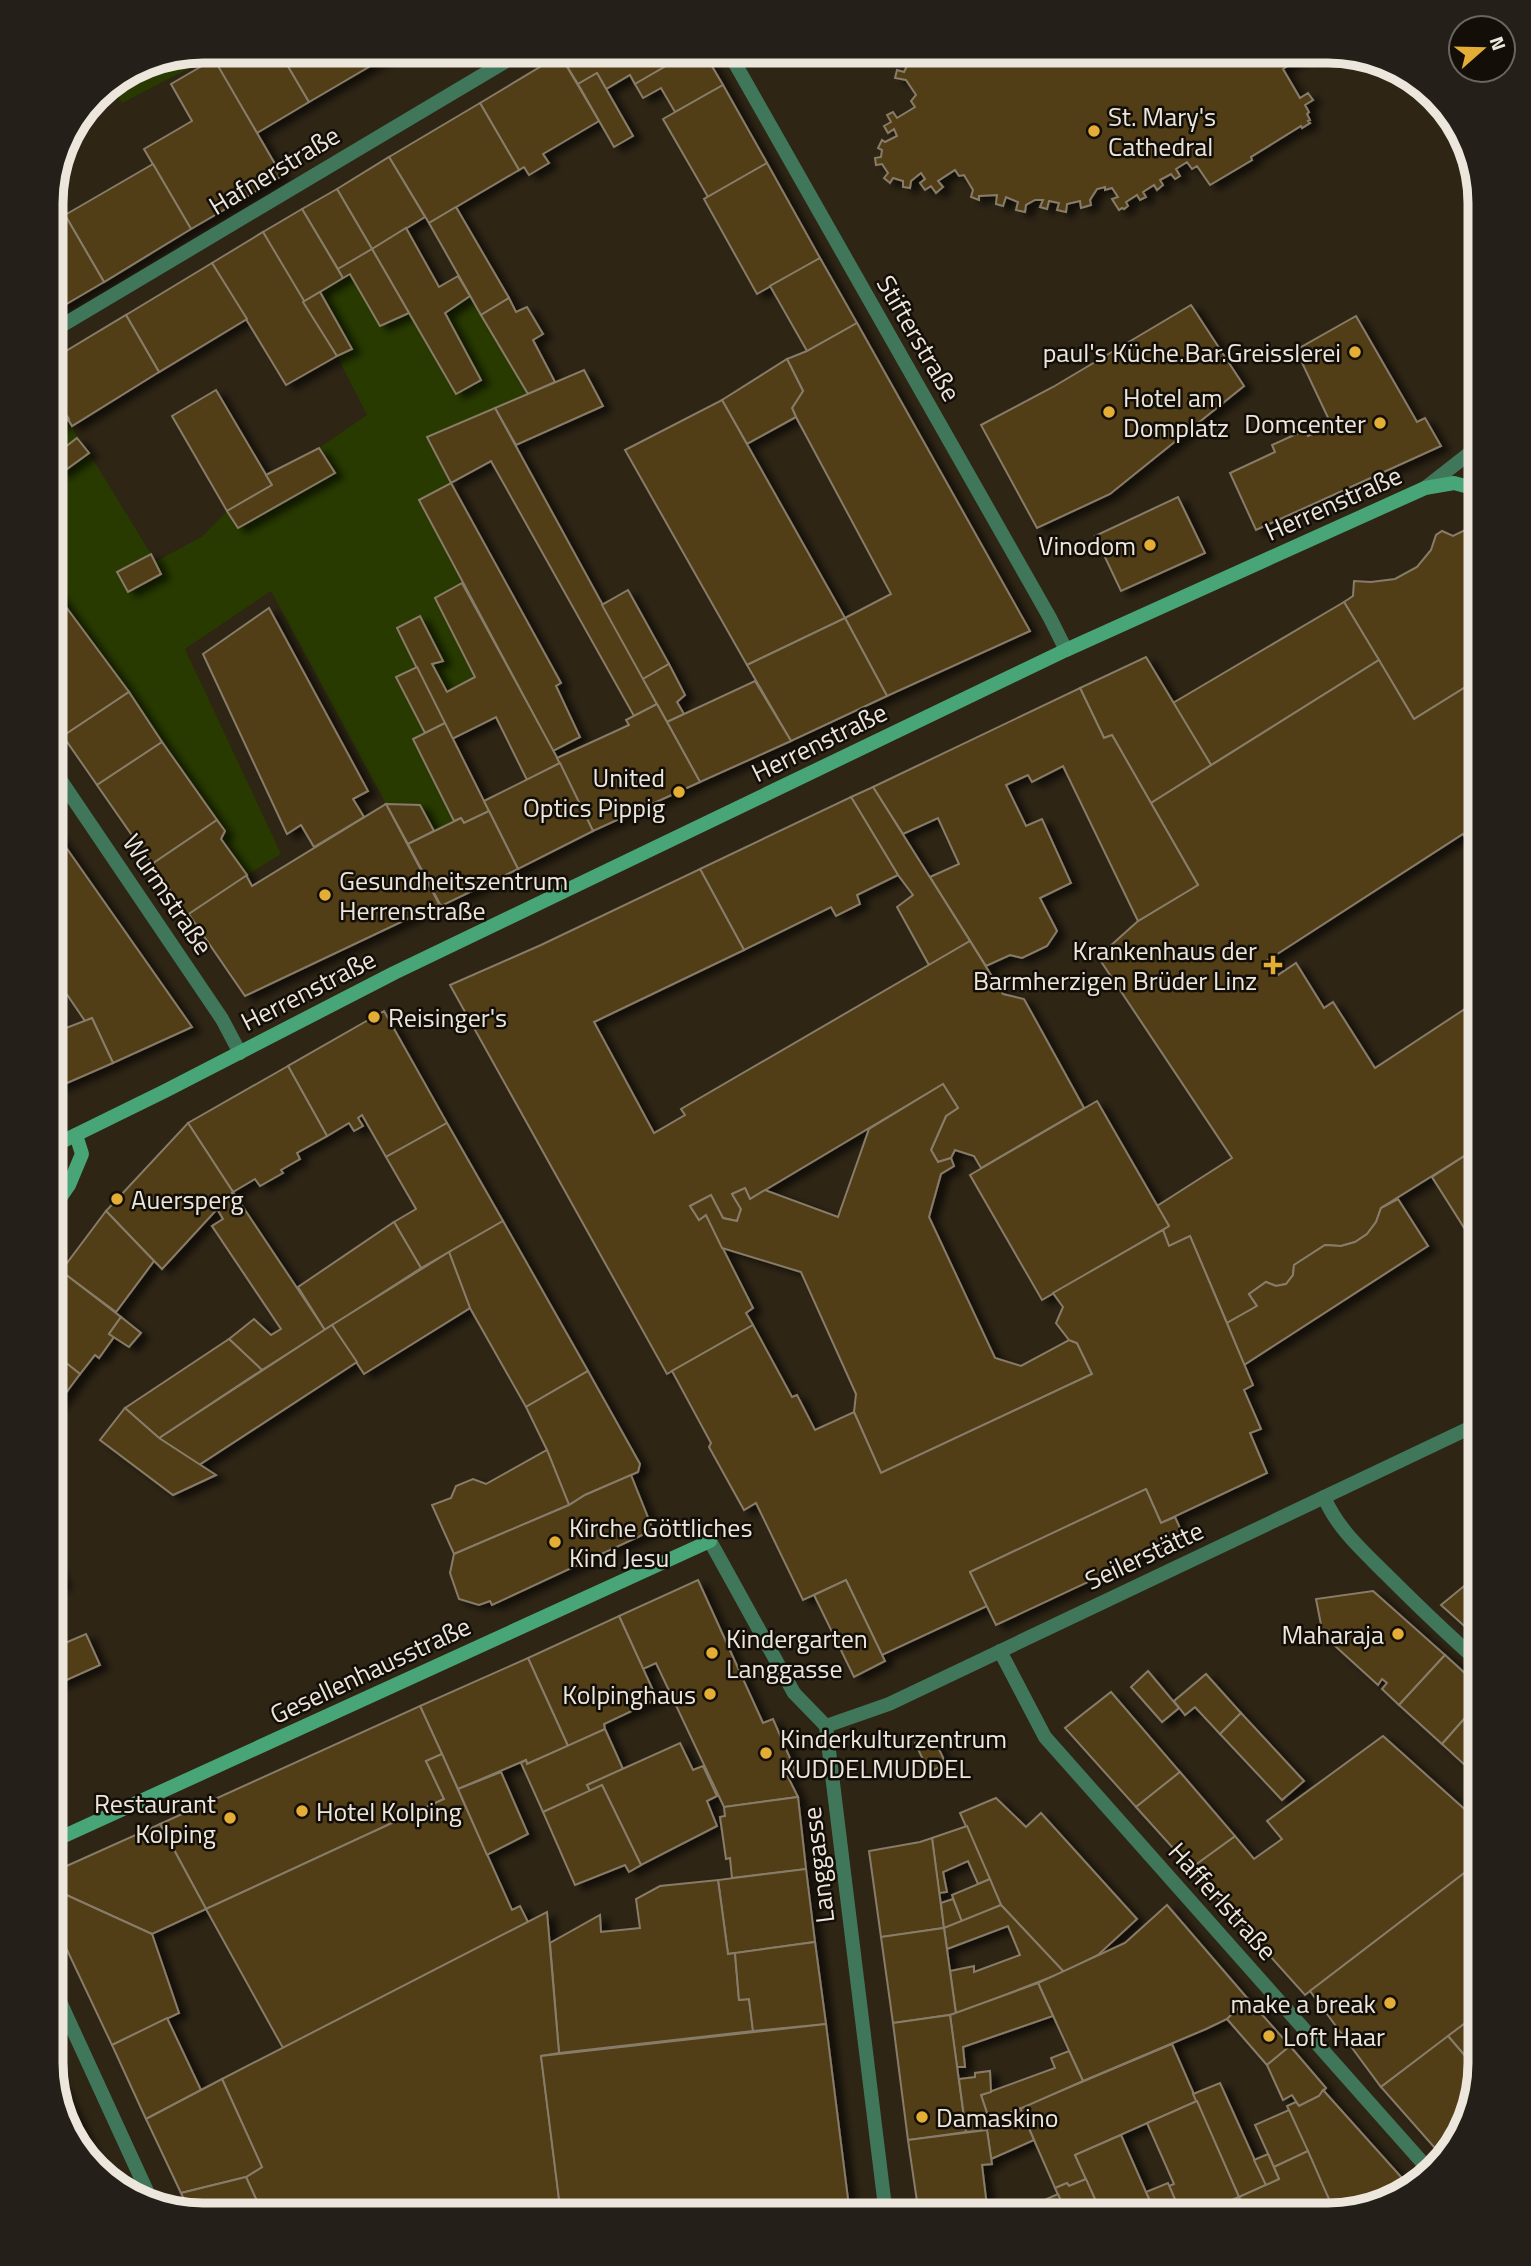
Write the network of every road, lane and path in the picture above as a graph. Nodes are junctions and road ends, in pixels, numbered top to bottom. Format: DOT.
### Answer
graph roads {
  1 [pos="503,63"];
  2 [pos="735,63"];
  3 [pos="63,325"];
  4 [pos="1468,454"];
  5 [pos="1468,487"];
  6 [pos="1425,488"];
  7 [pos="1066,650"];
  8 [pos="63,784"];
  9 [pos="240,1052"];
  10 [pos="76,1135"];
  11 [pos="63,1141"];
  12 [pos="63,1193"];
  13 [pos="1468,1429"];
  14 [pos="1324,1497"];
  15 [pos="1000,1651"];
  16 [pos="1468,1652"];
  17 [pos="826,1726"];
  18 [pos="63,1837"];
  19 [pos="63,2008"];
  20 [pos="1424,2164"];
  21 [pos="146,2191"];
  22 [pos="885,2203"];
  1 -- 3 [label="street, Hafnerstraße"];
  2 -- 7 [label="street, Stifterstraße"];
  4 -- 6 [label="street, Herrenstraße"];
  5 -- 6 [label="street, Herrenstraße"];
  6 -- 7 [label="street, Herrenstraße"];
  7 -- 9 [label="street, Herrenstraße"];
  8 -- 9 [label="street, Wurmstraße"];
  9 -- 10 [label="street, Herrenstraße"];
  10 -- 11 [label="street, Herrenstraße"];
  10 -- 12 [label="street"];
  13 -- 14 [label="street, Seilerstätte"];
  14 -- 15 [label="street, Seilerstätte"];
  14 -- 16 [label="street"];
  15 -- 17 [label="street, Seilerstätte"];
  15 -- 20 [label="street, Hafferlstraße"];
  17 -- 18 [label="street, Gesellenhausstraße"];
  17 -- 22 [label="street, Langgasse"];
  19 -- 21 [label="street"];
}
